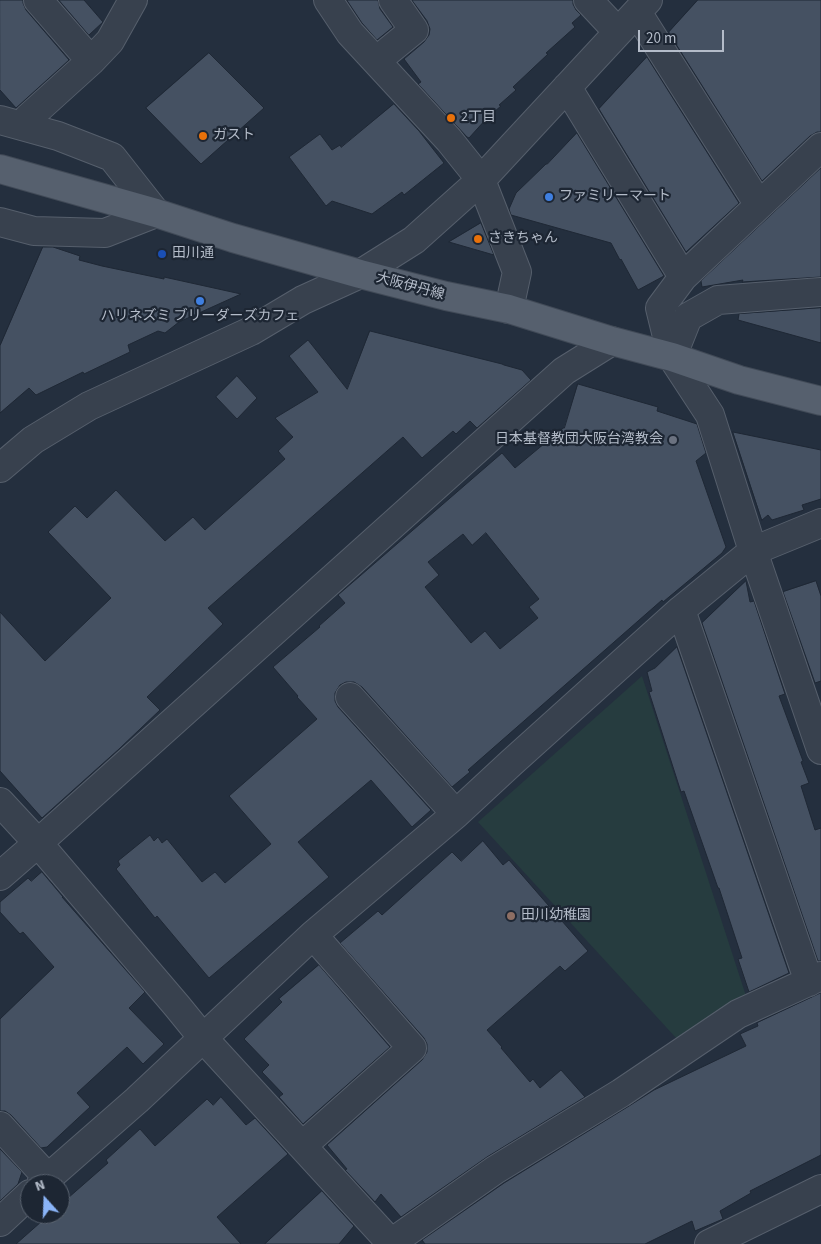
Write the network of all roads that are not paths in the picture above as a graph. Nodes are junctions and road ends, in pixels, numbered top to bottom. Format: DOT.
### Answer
graph roads {
  1 [pos="38,0"];
  2 [pos="133,0"];
  3 [pos="328,0"];
  4 [pos="393,0"];
  5 [pos="588,0"];
  6 [pos="642,6"];
  7 [pos="618,32"];
  8 [pos="376,60"];
  9 [pos="91,61"];
  10 [pos="567,87"];
  11 [pos="11,123"];
  12 [pos="821,147"];
  13 [pos="0,169"];
  14 [pos="480,180"];
  15 [pos="758,205"];
  16 [pos="156,213"];
  17 [pos="0,222"];
  18 [pos="360,274"];
  19 [pos="683,277"];
  20 [pos="821,292"];
  21 [pos="509,309"];
  22 [pos="612,341"];
  23 [pos="672,356"];
  24 [pos="821,401"];
  25 [pos="0,468"];
  26 [pos="821,523"];
  27 [pos="753,551"];
  28 [pos="681,610"];
  29 [pos="350,696"];
  30 [pos="813,696"];
  31 [pos="821,750"];
  32 [pos="0,802"];
  33 [pos="456,814"];
  34 [pos="38,843"];
  35 [pos="0,876"];
  36 [pos="313,935"];
  37 [pos="815,979"];
  38 [pos="203,1038"];
  39 [pos="0,1126"];
  40 [pos="302,1146"];
  41 [pos="32,1174"];
  42 [pos="54,1174"];
  43 [pos="821,1189"];
  44 [pos="20,1204"];
  45 [pos="0,1222"];
  46 [pos="709,1244"];
  1 -- 9 [label="street"];
  2 -- 9 [label="street"];
  3 -- 8 [label="street"];
  4 -- 8 [label="street"];
  5 -- 7 [label="street"];
  6 -- 7 [label="street"];
  6 -- 15 [label="street"];
  7 -- 10 [label="street"];
  8 -- 14 [label="street"];
  9 -- 11 [label="street"];
  10 -- 14 [label="street"];
  10 -- 19 [label="street"];
  11 -- 16 [label="street"];
  12 -- 15 [label="street"];
  13 -- 16 [label="main road, 大阪伊丹線"];
  14 -- 18 [label="street"];
  14 -- 21 [label="street"];
  15 -- 19 [label="street"];
  16 -- 17 [label="street"];
  16 -- 18 [label="main road, 大阪伊丹線"];
  18 -- 21 [label="main road, 大阪伊丹線"];
  18 -- 25 [label="street"];
  19 -- 23 [label="street"];
  20 -- 23 [label="street"];
  21 -- 22 [label="main road, 大阪伊丹線"];
  22 -- 23 [label="main road, 大阪伊丹線"];
  22 -- 34 [label="street"];
  23 -- 24 [label="main road, 大阪伊丹線"];
  23 -- 27 [label="street"];
  26 -- 27 [label="street"];
  27 -- 28 [label="street"];
  27 -- 30 [label="street"];
  28 -- 33 [label="street"];
  28 -- 37 [label="street"];
  29 -- 33 [label="street"];
  30 -- 31 [label="street"];
  32 -- 34 [label="street"];
  33 -- 36 [label="street"];
  34 -- 35 [label="street"];
  34 -- 38 [label="street"];
  36 -- 38 [label="street"];
  36 -- 40 [label="street"];
  37 -- 40 [label="street"];
  38 -- 40 [label="street"];
  38 -- 42 [label="street"];
  39 -- 41 [label="street"];
  43 -- 46 [label="street"];
  44 -- 45 [label="street"];
}
